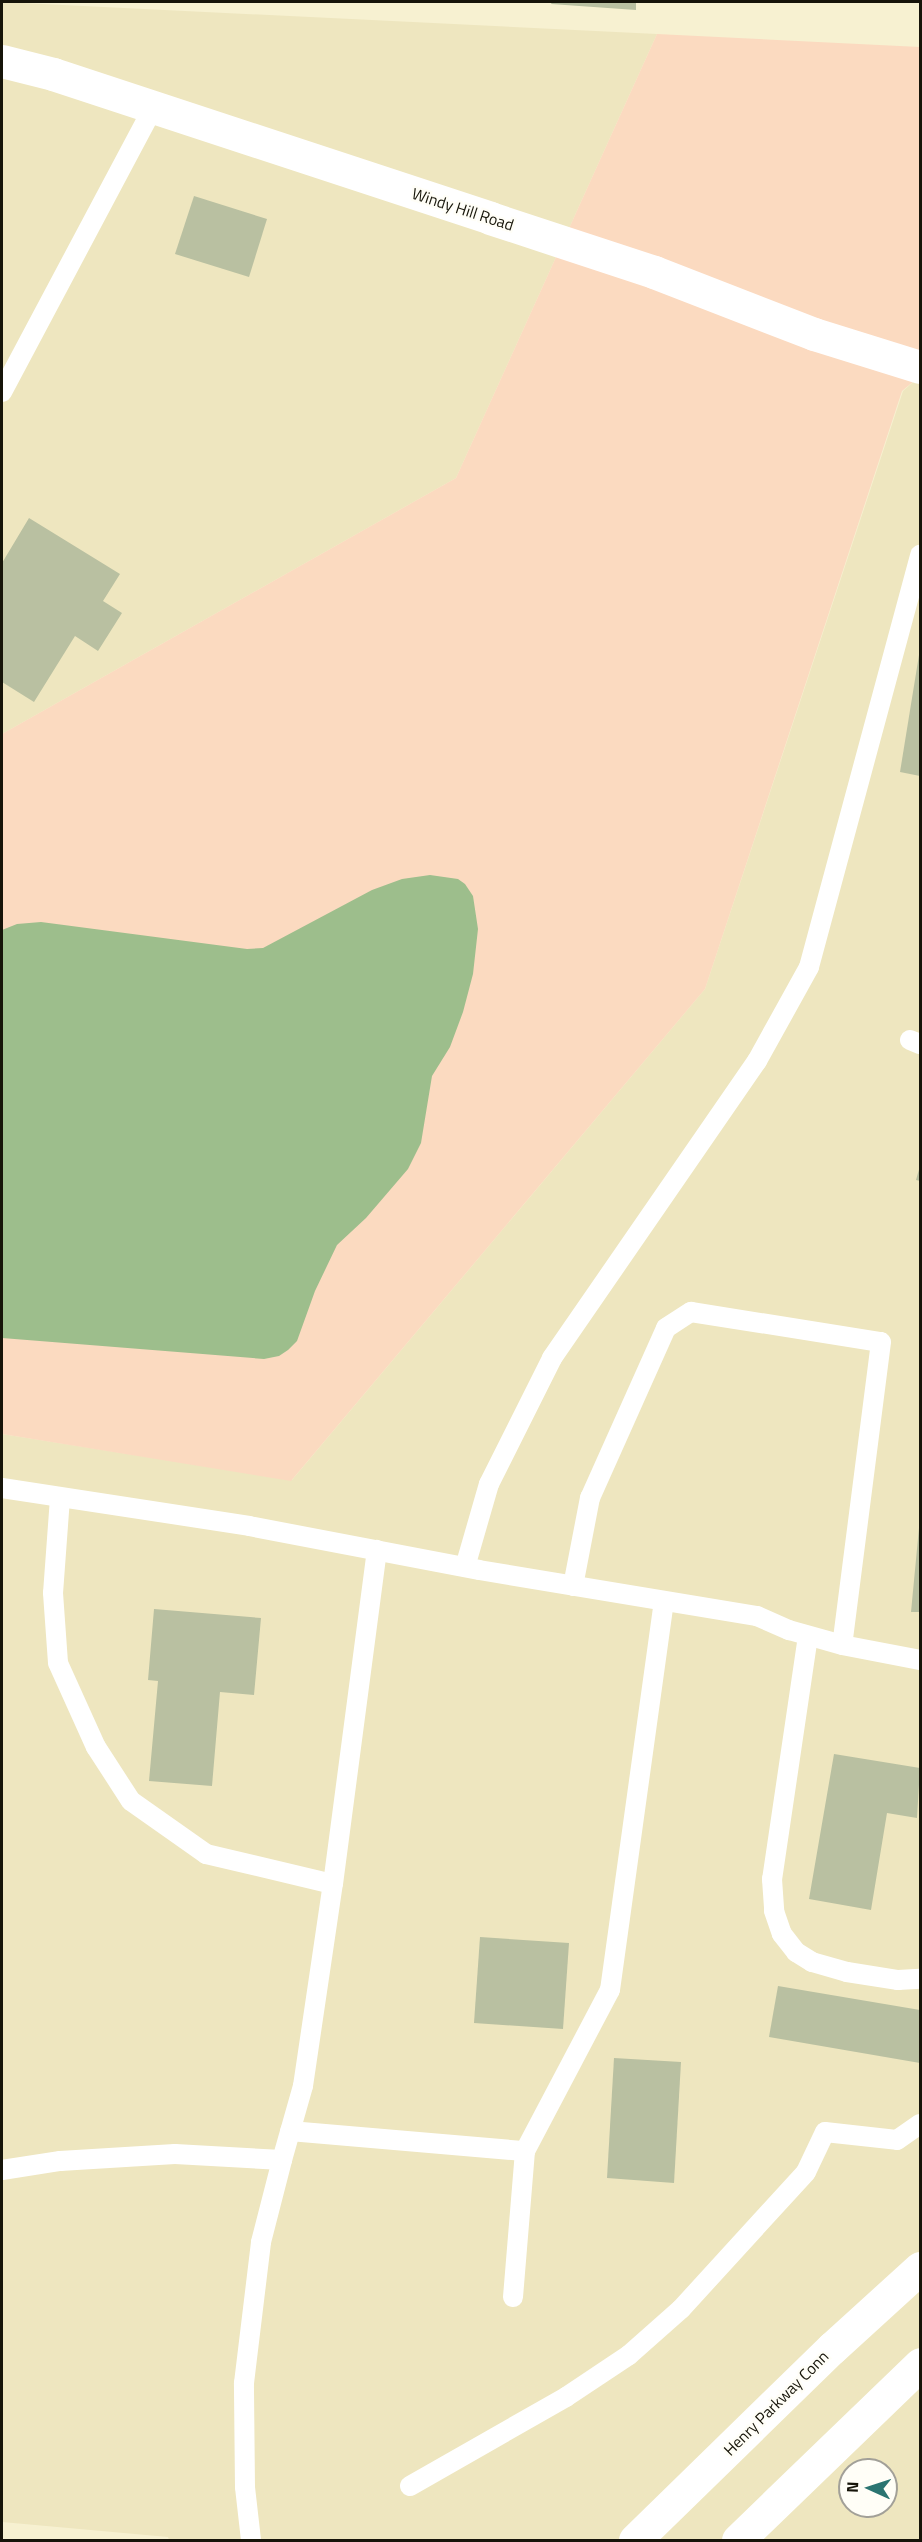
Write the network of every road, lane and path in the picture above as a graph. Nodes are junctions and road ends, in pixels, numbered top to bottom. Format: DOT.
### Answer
graph roads {
  1 [pos="2,61"];
  2 [pos="154,106"];
  3 [pos="921,368"];
  4 [pos="2,392"];
  5 [pos="921,555"];
  6 [pos="2,1488"];
  7 [pos="60,1498"];
  8 [pos="377,1550"];
  9 [pos="465,1567"];
  10 [pos="573,1586"];
  11 [pos="664,1602"];
  12 [pos="808,1636"];
  13 [pos="842,1645"];
  14 [pos="921,1660"];
  15 [pos="333,1884"];
  16 [pos="921,1979"];
  17 [pos="921,2124"];
  18 [pos="290,2131"];
  19 [pos="525,2151"];
  20 [pos="282,2160"];
  21 [pos="2,2170"];
  22 [pos="921,2268"];
  23 [pos="513,2297"];
  24 [pos="921,2364"];
  25 [pos="410,2486"];
  26 [pos="251,2541"];
  27 [pos="635,2541"];
  28 [pos="738,2541"];
  1 -- 2 [label="street, Windy Hill Road"];
  2 -- 3 [label="street, Windy Hill Road"];
  2 -- 4 [label="lane"];
  5 -- 9 [label="lane"];
  6 -- 7 [label="lane"];
  7 -- 8 [label="lane"];
  7 -- 15 [label="lane"];
  8 -- 9 [label="lane"];
  8 -- 15 [label="lane"];
  9 -- 10 [label="lane"];
  10 -- 11 [label="lane"];
  10 -- 13 [label="lane"];
  11 -- 12 [label="lane"];
  11 -- 19 [label="lane"];
  12 -- 13 [label="lane"];
  12 -- 16 [label="lane"];
  13 -- 14 [label="lane"];
  15 -- 18 [label="lane"];
  17 -- 25 [label="lane"];
  18 -- 19 [label="lane"];
  18 -- 20 [label="lane"];
  19 -- 23 [label="lane"];
  20 -- 21 [label="lane"];
  20 -- 26 [label="lane"];
  22 -- 27 [label="street, Henry Parkway Conn"];
  24 -- 28 [label="street"];
}
